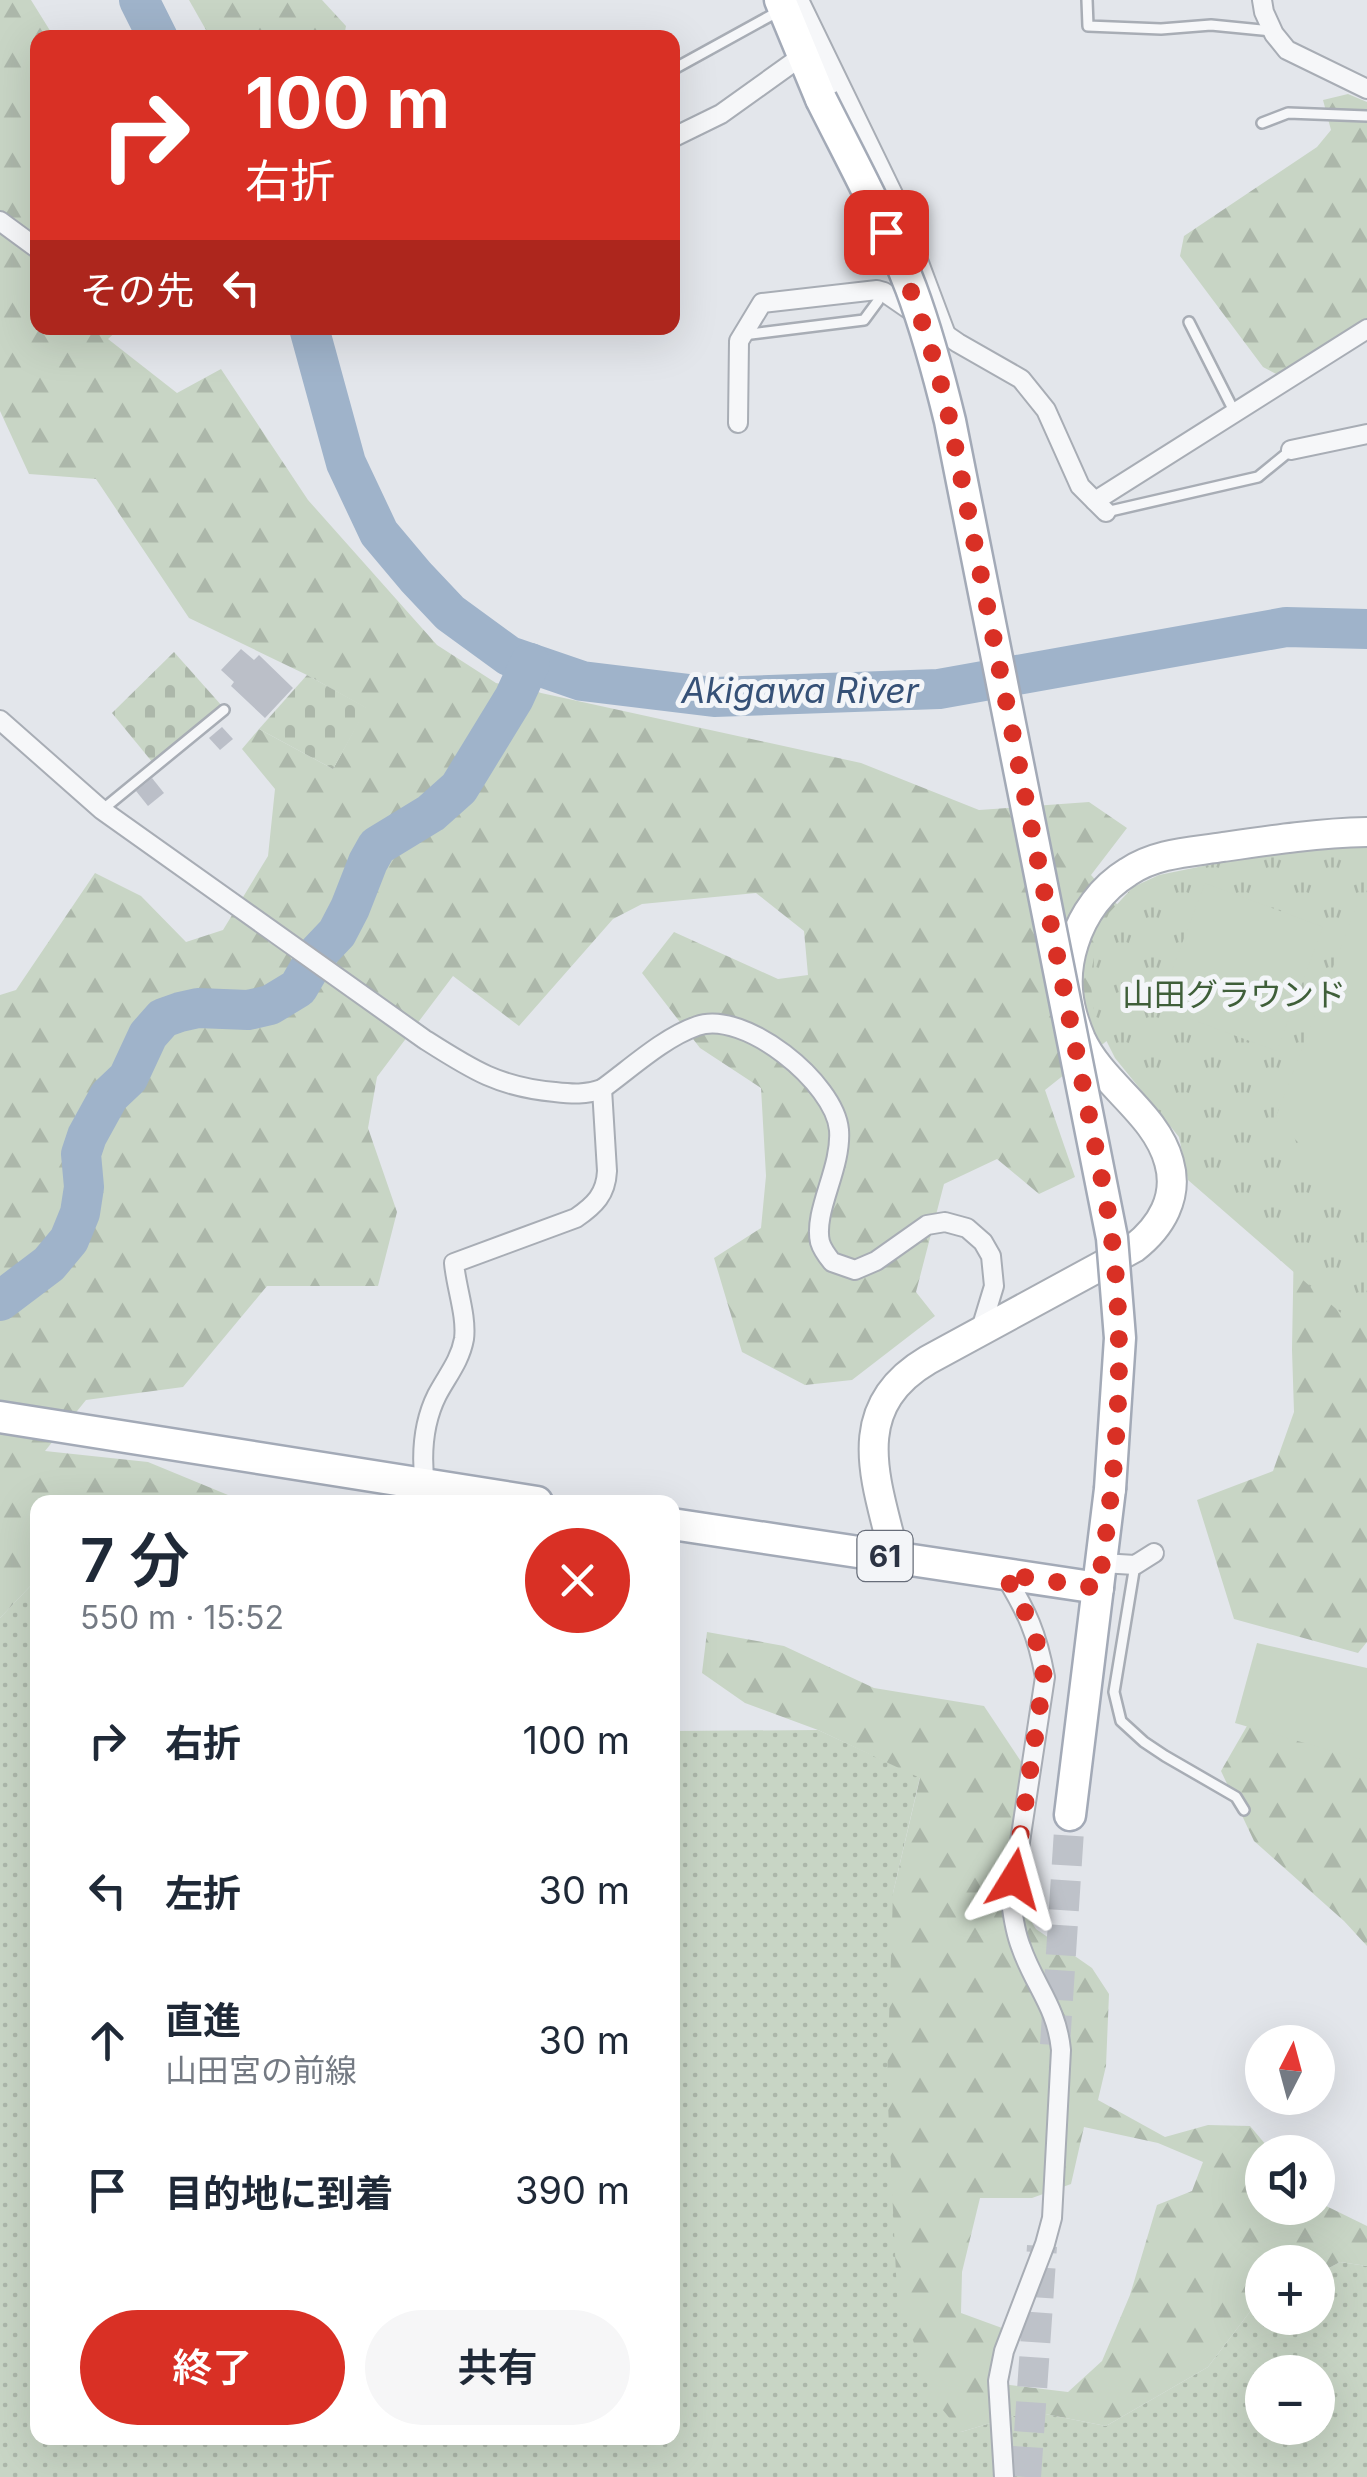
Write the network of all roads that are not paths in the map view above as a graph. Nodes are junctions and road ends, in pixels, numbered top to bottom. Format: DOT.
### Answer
graph roads {
  1 [pos="1087,0"];
  2 [pos="1262,0"];
  3 [pos="787,3"];
  4 [pos="1272,31"];
  5 [pos="802,56"];
  6 [pos="680,65"];
  7 [pos="1367,88"];
  8 [pos="1367,116"];
  9 [pos="1262,123"];
  10 [pos="680,134"];
  11 [pos="0,221"];
  12 [pos="30,243"];
  13 [pos="877,290"];
  14 [pos="1189,322"];
  15 [pos="1367,329"];
  16 [pos="945,332"];
  17 [pos="743,335"];
  18 [pos="1235,413"];
  19 [pos="738,424"];
  20 [pos="1367,434"];
  21 [pos="1291,450"];
  22 [pos="1100,506"];
  23 [pos="224,710"];
  24 [pos="0,720"];
  25 [pos="102,810"];
  26 [pos="1367,832"];
  27 [pos="602,1089"];
  28 [pos="980,1332"];
  29 [pos="0,1418"];
  30 [pos="425,1486"];
  31 [pos="487,1495"];
  32 [pos="680,1525"];
  33 [pos="1154,1553"];
  34 [pos="895,1558"];
  35 [pos="1135,1565"];
  36 [pos="1004,1574"];
  37 [pos="1100,1575"];
  38 [pos="1244,1810"];
  39 [pos="1070,1815"];
  40 [pos="1004,2477"];
  1 -- 4 [label="lane"];
  2 -- 4 [label="street"];
  3 -- 5 [label="main road"];
  3 -- 6 [label="lane"];
  3 -- 16 [label="street"];
  4 -- 7 [label="street"];
  5 -- 10 [label="street"];
  5 -- 37 [label="main road, bridge"];
  8 -- 9 [label="lane"];
  11 -- 12 [label="street"];
  13 -- 16 [label="street"];
  13 -- 17 [label="street"];
  13 -- 17 [label="lane"];
  14 -- 18 [label="lane"];
  15 -- 18 [label="street"];
  16 -- 22 [label="street"];
  17 -- 19 [label="street"];
  18 -- 22 [label="street"];
  20 -- 21 [label="street"];
  21 -- 22 [label="lane"];
  23 -- 25 [label="lane"];
  24 -- 25 [label="street"];
  25 -- 27 [label="street"];
  26 -- 28 [label="street"];
  27 -- 28 [label="street"];
  27 -- 30 [label="street"];
  28 -- 34 [label="street"];
  29 -- 30 [label="main road"];
  30 -- 31 [label="main road"];
  32 -- 34 [label="main road, 61"];
  33 -- 35 [label="street"];
  34 -- 36 [label="main road, 61"];
  35 -- 37 [label="street"];
  35 -- 38 [label="lane"];
  36 -- 37 [label="main road, 61"];
  36 -- 40 [label="street"];
  37 -- 39 [label="main road"];
}
